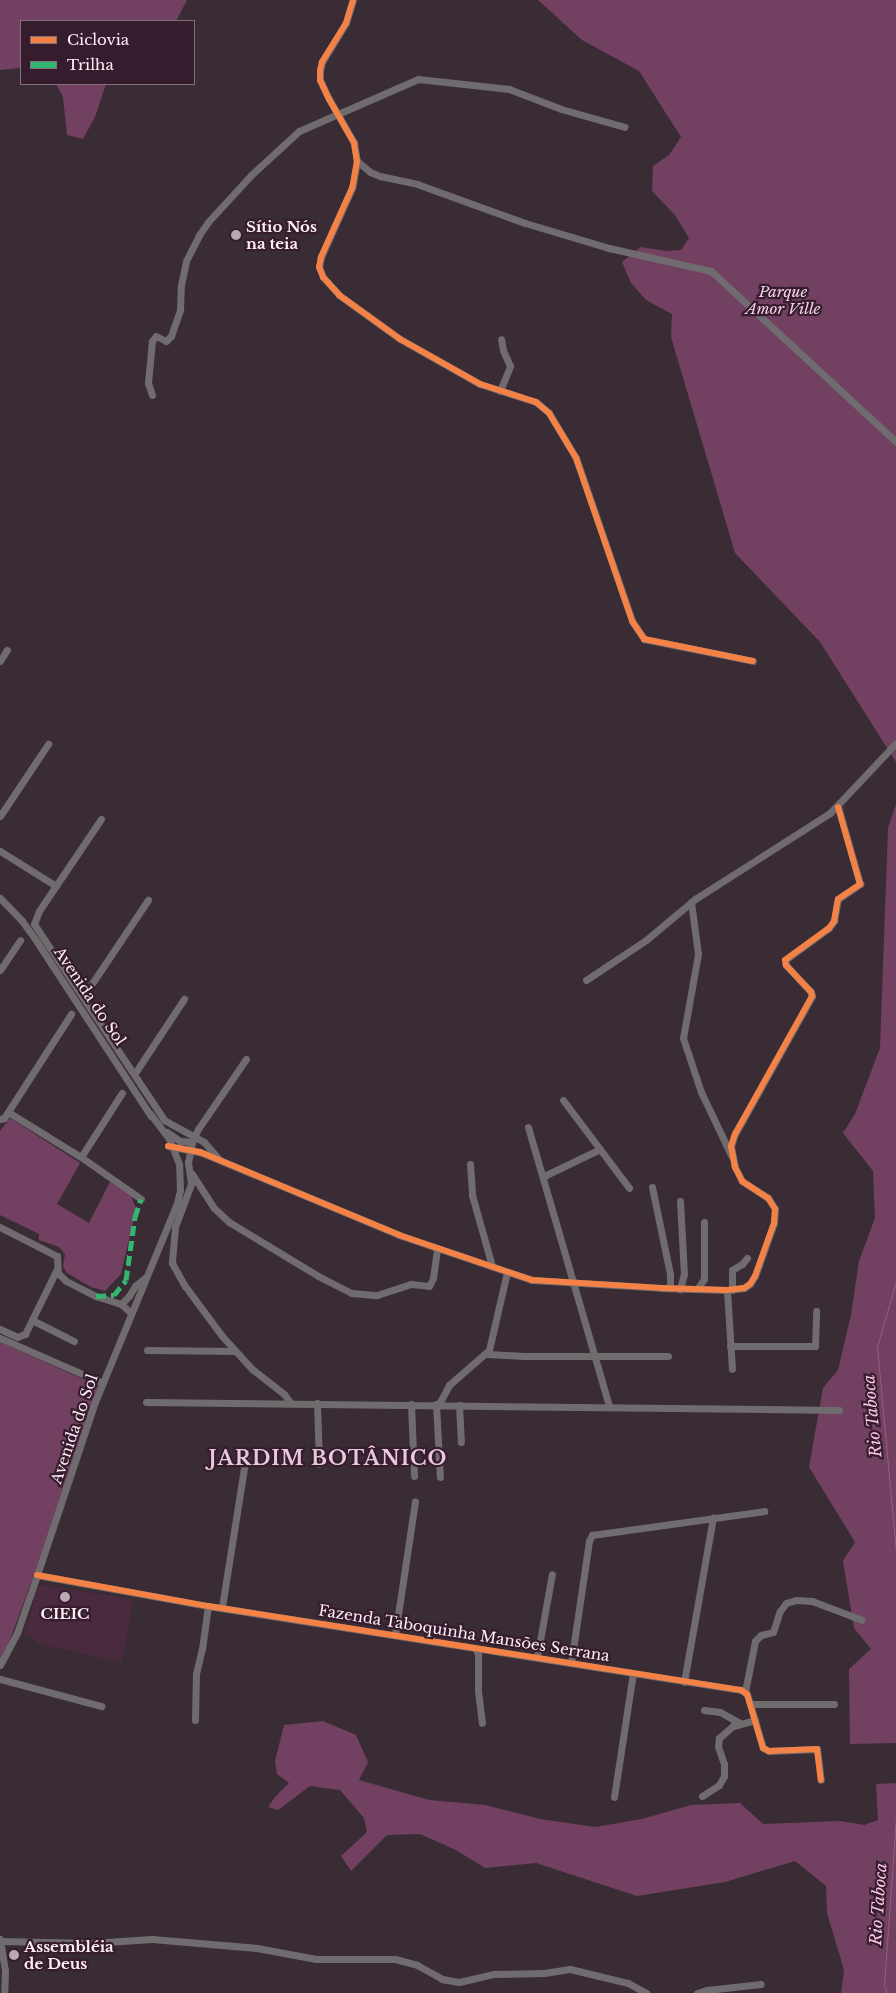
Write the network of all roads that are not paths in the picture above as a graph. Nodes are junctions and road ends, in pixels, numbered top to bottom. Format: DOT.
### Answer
graph roads {
  1 [pos="353,0"];
  2 [pos="338,115"];
  3 [pos="625,127"];
  4 [pos="357,161"];
  5 [pos="501,339"];
  6 [pos="500,392"];
  7 [pos="152,396"];
  8 [pos="896,442"];
  9 [pos="7,650"];
  10 [pos="753,660"];
  11 [pos="0,661"];
  12 [pos="896,743"];
  13 [pos="48,744"];
  14 [pos="838,807"];
  15 [pos="0,816"];
  16 [pos="100,819"];
  17 [pos="0,851"];
  18 [pos="56,886"];
  19 [pos="0,898"];
  20 [pos="148,900"];
  21 [pos="691,902"];
  22 [pos="20,940"];
  23 [pos="0,970"];
  24 [pos="586,980"];
  25 [pos="83,997"];
  26 [pos="184,999"];
  27 [pos="71,1014"];
  28 [pos="246,1059"];
  29 [pos="135,1073"];
  30 [pos="122,1093"];
  31 [pos="563,1100"];
  32 [pos="8,1112"];
  33 [pos="150,1113"];
  34 [pos="0,1119"];
  35 [pos="528,1127"];
  36 [pos="164,1130"];
  37 [pos="182,1142"];
  38 [pos="206,1144"];
  39 [pos="191,1146"];
  40 [pos="172,1149"];
  41 [pos="600,1150"];
  42 [pos="200,1152"];
  43 [pos="81,1157"];
  44 [pos="732,1158"];
  45 [pos="219,1159"];
  46 [pos="470,1164"];
  47 [pos="192,1174"];
  48 [pos="544,1176"];
  49 [pos="652,1187"];
  50 [pos="629,1188"];
  51 [pos="141,1199"];
  52 [pos="680,1201"];
  53 [pos="704,1222"];
  54 [pos="0,1227"];
  55 [pos="437,1248"];
  56 [pos="746,1258"];
  57 [pos="492,1266"];
  58 [pos="57,1269"];
  59 [pos="507,1272"];
  60 [pos="149,1275"];
  61 [pos="573,1283"];
  62 [pos="670,1288"];
  63 [pos="680,1288"];
  64 [pos="697,1289"];
  65 [pos="731,1290"];
  66 [pos="121,1304"];
  67 [pos="816,1311"];
  68 [pos="131,1313"];
  69 [pos="32,1320"];
  70 [pos="0,1329"];
  71 [pos="0,1338"];
  72 [pos="74,1341"];
  73 [pos="730,1346"];
  74 [pos="147,1350"];
  75 [pos="235,1351"];
  76 [pos="487,1354"];
  77 [pos="594,1355"];
  78 [pos="668,1356"];
  79 [pos="732,1369"];
  80 [pos="103,1383"];
  81 [pos="146,1402"];
  82 [pos="290,1402"];
  83 [pos="317,1403"];
  84 [pos="411,1404"];
  85 [pos="437,1404"];
  86 [pos="459,1405"];
  87 [pos="609,1406"];
  88 [pos="838,1410"];
  89 [pos="461,1442"];
  90 [pos="246,1455"];
  91 [pos="320,1464"];
  92 [pos="414,1476"];
  93 [pos="440,1478"];
  94 [pos="415,1501"];
  95 [pos="764,1511"];
  96 [pos="713,1518"];
  97 [pos="552,1574"];
  98 [pos="37,1576"];
  99 [pos="208,1606"];
  100 [pos="222,1608"];
  101 [pos="862,1620"];
  102 [pos="395,1635"];
  103 [pos="474,1648"];
  104 [pos="537,1657"];
  105 [pos="570,1663"];
  106 [pos="0,1665"];
  107 [pos="633,1673"];
  108 [pos="0,1680"];
  109 [pos="684,1682"];
  110 [pos="746,1692"];
  111 [pos="750,1704"];
  112 [pos="834,1704"];
  113 [pos="101,1706"];
  114 [pos="704,1710"];
  115 [pos="195,1720"];
  116 [pos="755,1720"];
  117 [pos="740,1723"];
  118 [pos="482,1724"];
  119 [pos="821,1780"];
  120 [pos="702,1796"];
  121 [pos="614,1797"];
  122 [pos="1,1940"];
  123 [pos="761,1984"];
  124 [pos="4,1993"];
  125 [pos="646,1993"];
  126 [pos="698,1993"];
  1 -- 2 [label="street"];
  2 -- 3 [label="street"];
  2 -- 4 [label="street"];
  2 -- 7 [label="street"];
  4 -- 6 [label="street"];
  4 -- 8 [label="street"];
  5 -- 6 [label="street"];
  6 -- 10 [label="street"];
  9 -- 11 [label="street"];
  12 -- 14 [label="street"];
  13 -- 15 [label="street"];
  14 -- 21 [label="street"];
  14 -- 44 [label="street"];
  16 -- 18 [label="street"];
  17 -- 18 [label="street"];
  18 -- 25 [label="street"];
  19 -- 33 [label="street, Avenida do Sol"];
  20 -- 25 [label="street"];
  21 -- 24 [label="street"];
  21 -- 44 [label="street"];
  22 -- 23 [label="street"];
  25 -- 29 [label="street"];
  26 -- 29 [label="street"];
  27 -- 32 [label="street"];
  28 -- 39 [label="street"];
  29 -- 39 [label="street"];
  30 -- 43 [label="street"];
  31 -- 41 [label="street"];
  32 -- 34 [label="street"];
  32 -- 43 [label="street"];
  33 -- 36 [label="street, Avenida do Sol"];
  33 -- 40 [label="street, Avenida do Sol"];
  35 -- 48 [label="street"];
  36 -- 37 [label="street"];
  36 -- 40 [label="street, Avenida do Sol"];
  37 -- 39 [label="street"];
  37 -- 40 [label="street"];
  38 -- 39 [label="street"];
  38 -- 42 [label="street"];
  38 -- 45 [label="street"];
  39 -- 40 [label="street"];
  39 -- 42 [label="street"];
  39 -- 47 [label="street"];
  40 -- 60 [label="street, Avenida do Sol"];
  41 -- 48 [label="street"];
  41 -- 50 [label="street"];
  42 -- 45 [label="street"];
  43 -- 51 [label="street"];
  44 -- 65 [label="street"];
  45 -- 55 [label="street"];
  46 -- 57 [label="street"];
  47 -- 55 [label="street"];
  47 -- 75 [label="street"];
  48 -- 61 [label="street"];
  49 -- 62 [label="street"];
  52 -- 63 [label="street"];
  53 -- 64 [label="street"];
  54 -- 58 [label="street"];
  55 -- 57 [label="street"];
  56 -- 65 [label="street"];
  57 -- 59 [label="street"];
  58 -- 66 [label="street"];
  58 -- 69 [label="street"];
  59 -- 61 [label="street"];
  59 -- 76 [label="street"];
  60 -- 66 [label="street"];
  60 -- 68 [label="street, Avenida do Sol"];
  61 -- 62 [label="street"];
  61 -- 77 [label="street"];
  62 -- 63 [label="street"];
  63 -- 64 [label="street"];
  64 -- 65 [label="street"];
  65 -- 73 [label="street"];
  66 -- 68 [label="street"];
  67 -- 73 [label="street"];
  68 -- 80 [label="street, Avenida do Sol"];
  69 -- 70 [label="street"];
  69 -- 72 [label="street"];
  71 -- 80 [label="street"];
  73 -- 79 [label="street"];
  74 -- 75 [label="street"];
  75 -- 82 [label="street"];
  76 -- 77 [label="street"];
  76 -- 85 [label="street"];
  77 -- 78 [label="street"];
  77 -- 87 [label="street"];
  80 -- 98 [label="street, Avenida do Sol"];
  81 -- 82 [label="street"];
  82 -- 83 [label="street"];
  83 -- 84 [label="street"];
  83 -- 91 [label="street"];
  84 -- 85 [label="street"];
  84 -- 92 [label="street"];
  85 -- 86 [label="street"];
  85 -- 93 [label="street"];
  86 -- 87 [label="street"];
  86 -- 89 [label="street"];
  87 -- 88 [label="street"];
  90 -- 100 [label="street"];
  94 -- 102 [label="street, Fazenda Taboquinha Mansões Serrana"];
  95 -- 96 [label="street"];
  96 -- 105 [label="street, Fazenda Taboquinha Mansões Serrana"];
  96 -- 109 [label="street"];
  97 -- 104 [label="street"];
  98 -- 99 [label="street, Fazenda Taboquinha Mansões Serrana"];
  98 -- 106 [label="street, Avenida do Sol"];
  99 -- 100 [label="street, Fazenda Taboquinha Mansões Serrana"];
  99 -- 115 [label="street"];
  100 -- 102 [label="street, Fazenda Taboquinha Mansões Serrana"];
  101 -- 110 [label="street"];
  102 -- 103 [label="street, Fazenda Taboquinha Mansões Serrana"];
  103 -- 104 [label="street, Fazenda Taboquinha Mansões Serrana"];
  103 -- 118 [label="street"];
  104 -- 105 [label="street, Fazenda Taboquinha Mansões Serrana"];
  105 -- 107 [label="street, Fazenda Taboquinha Mansões Serrana"];
  107 -- 109 [label="street, Fazenda Taboquinha Mansões Serrana"];
  107 -- 121 [label="street"];
  108 -- 113 [label="street"];
  109 -- 110 [label="street, Fazenda Taboquinha Mansões Serrana"];
  110 -- 111 [label="street"];
  111 -- 112 [label="street"];
  111 -- 116 [label="street"];
  114 -- 117 [label="street"];
  116 -- 117 [label="street"];
  116 -- 119 [label="street"];
  117 -- 120 [label="street"];
  122 -- 124 [label="street"];
  122 -- 125 [label="street"];
  123 -- 126 [label="street"];
}
